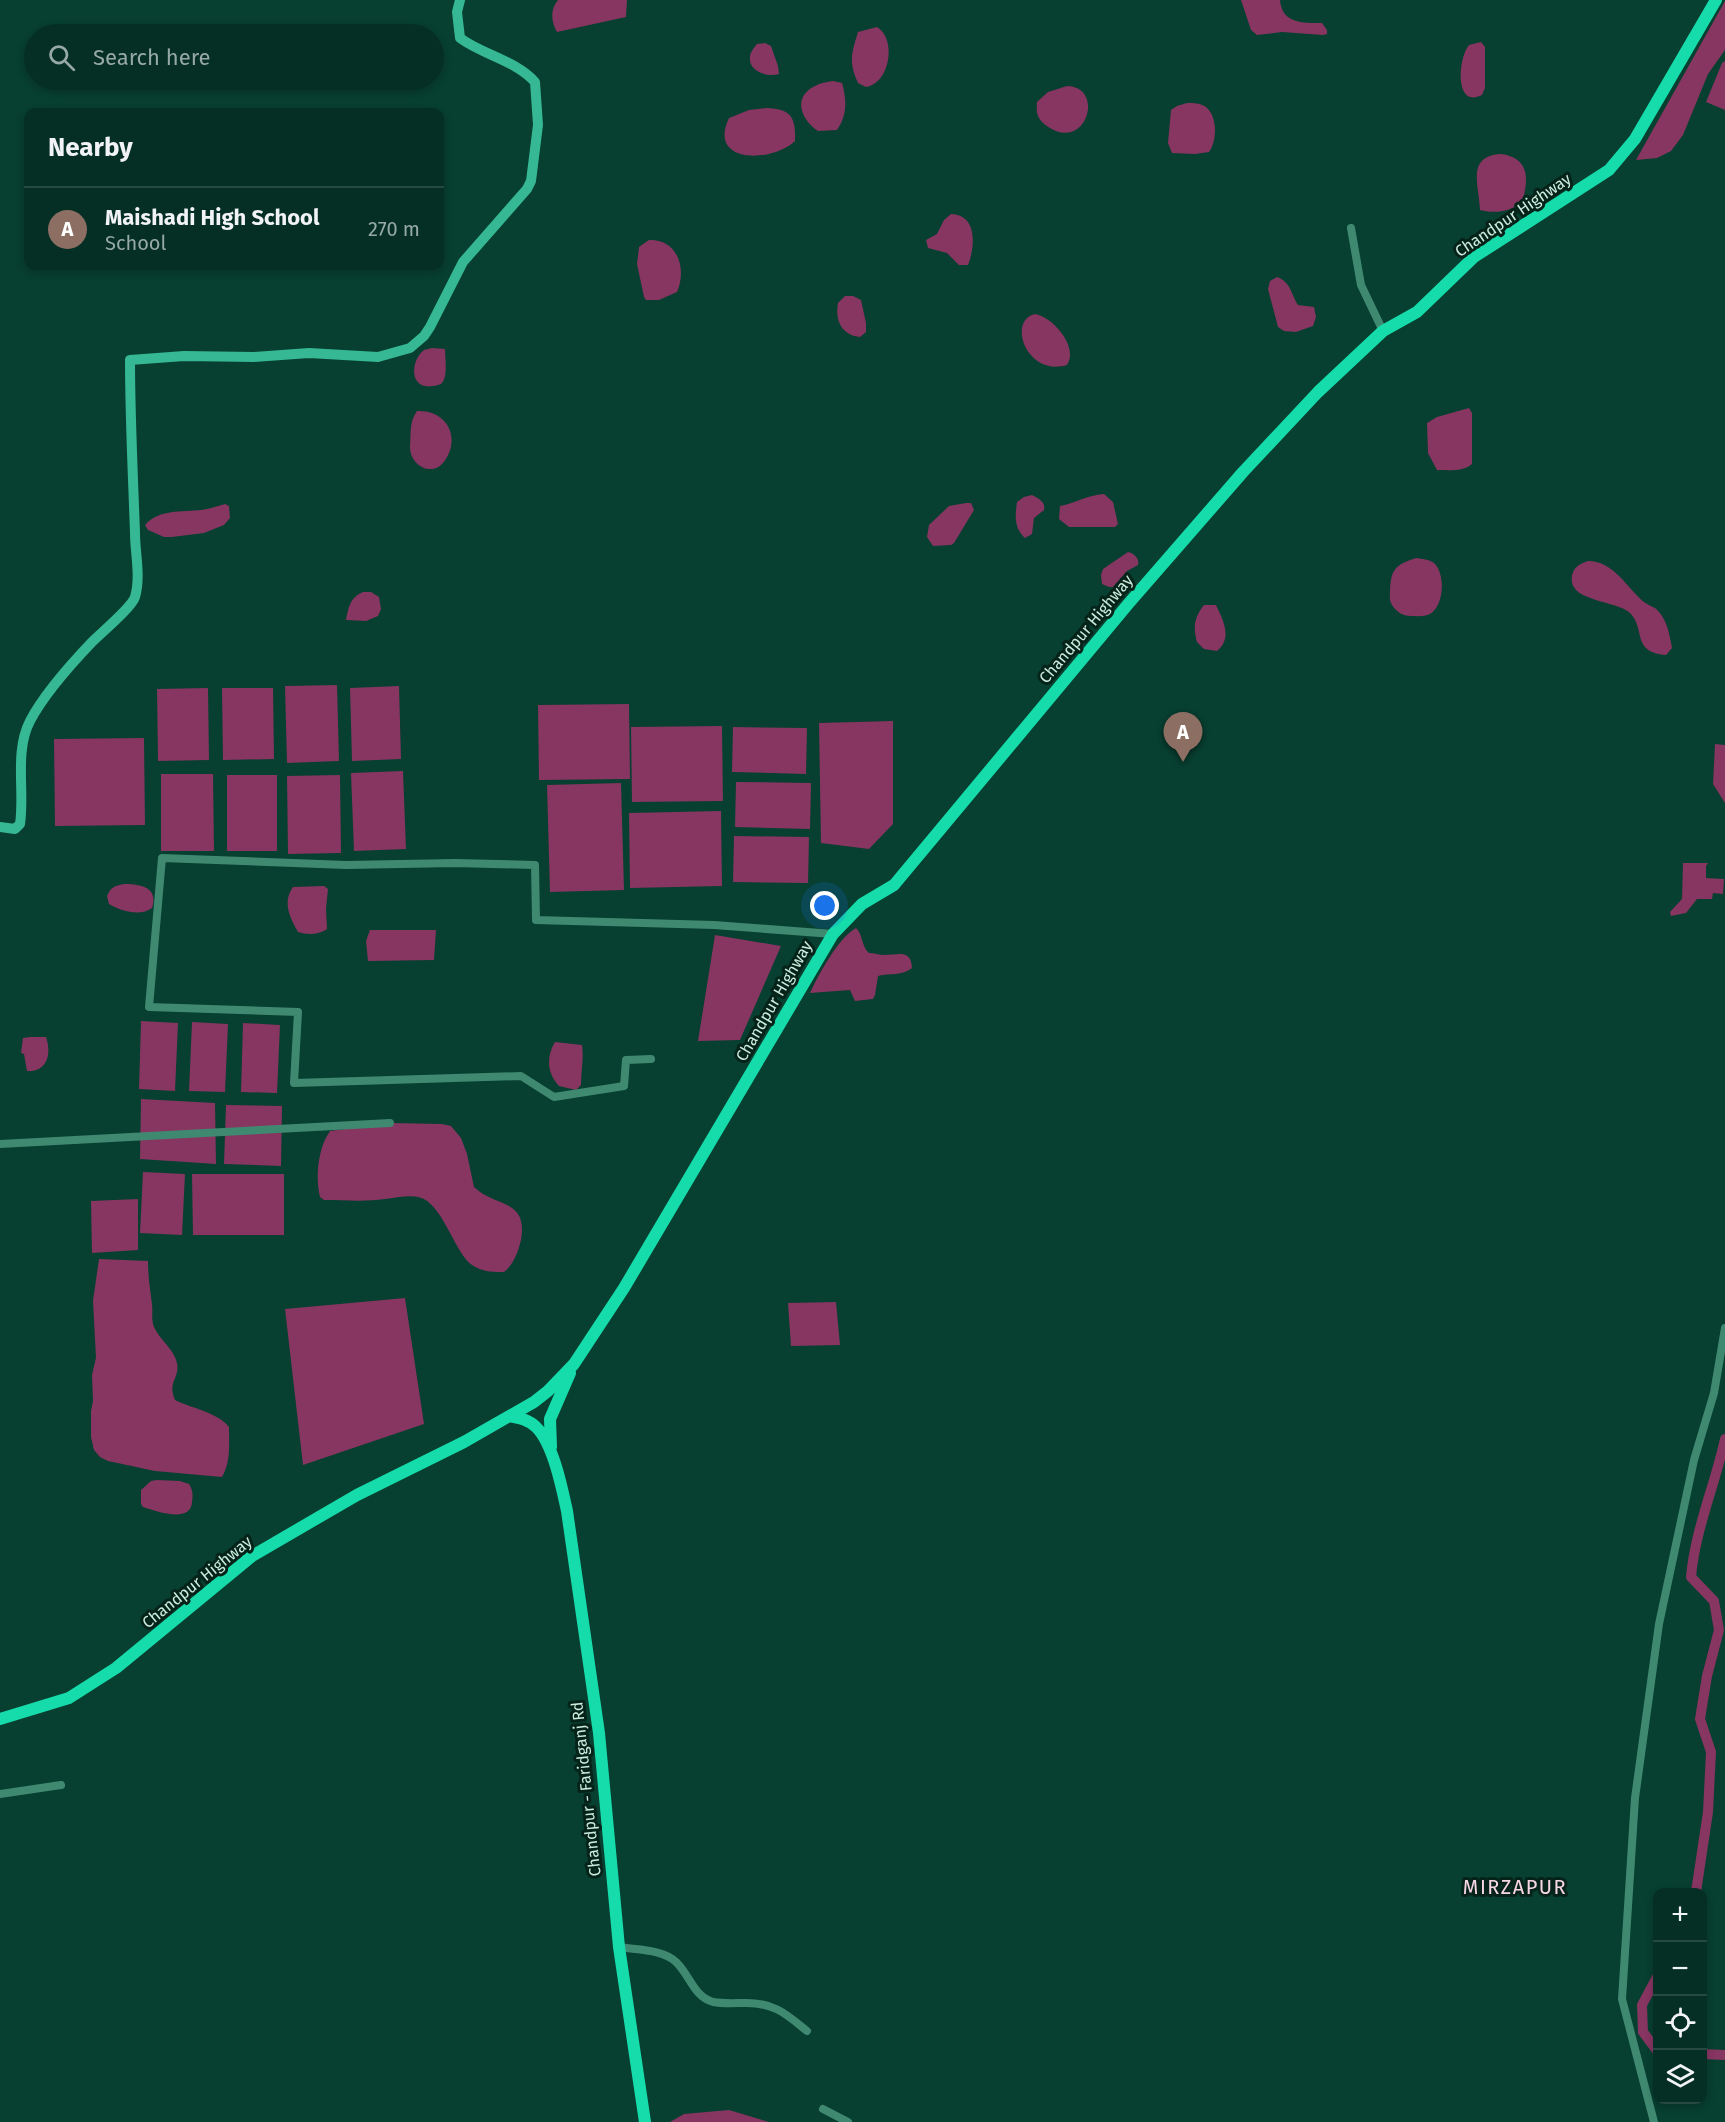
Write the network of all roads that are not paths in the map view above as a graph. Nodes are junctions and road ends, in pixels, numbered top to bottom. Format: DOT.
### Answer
graph roads {
  1 [pos="460,0"];
  2 [pos="1716,0"];
  3 [pos="1351,228"];
  4 [pos="1383,331"];
  5 [pos="0,827"];
  6 [pos="833,934"];
  7 [pos="651,1059"];
  8 [pos="390,1123"];
  9 [pos="0,1144"];
  10 [pos="1725,1328"];
  11 [pos="574,1364"];
  12 [pos="510,1416"];
  13 [pos="550,1454"];
  14 [pos="0,1719"];
  15 [pos="61,1785"];
  16 [pos="0,1794"];
  17 [pos="619,1947"];
  18 [pos="807,2031"];
  19 [pos="823,2109"];
  20 [pos="645,2122"];
  21 [pos="848,2122"];
  22 [pos="1654,2122"];
  1 -- 5 [label="street"];
  2 -- 4 [label="main road, Chandpur Highway"];
  3 -- 4 [label="street"];
  4 -- 6 [label="main road, Chandpur Highway"];
  6 -- 7 [label="street"];
  6 -- 11 [label="main road, Chandpur Highway"];
  8 -- 9 [label="street"];
  10 -- 22 [label="street"];
  11 -- 12 [label="main road, Chandpur Highway"];
  11 -- 13 [label="main road"];
  12 -- 13 [label="main road"];
  12 -- 14 [label="main road, Chandpur Highway"];
  13 -- 17 [label="main road, Chandpur - Faridganj Rd"];
  15 -- 16 [label="street"];
  17 -- 18 [label="street"];
  17 -- 20 [label="main road, Chandpur - Faridganj Rd"];
  19 -- 21 [label="street"];
}
